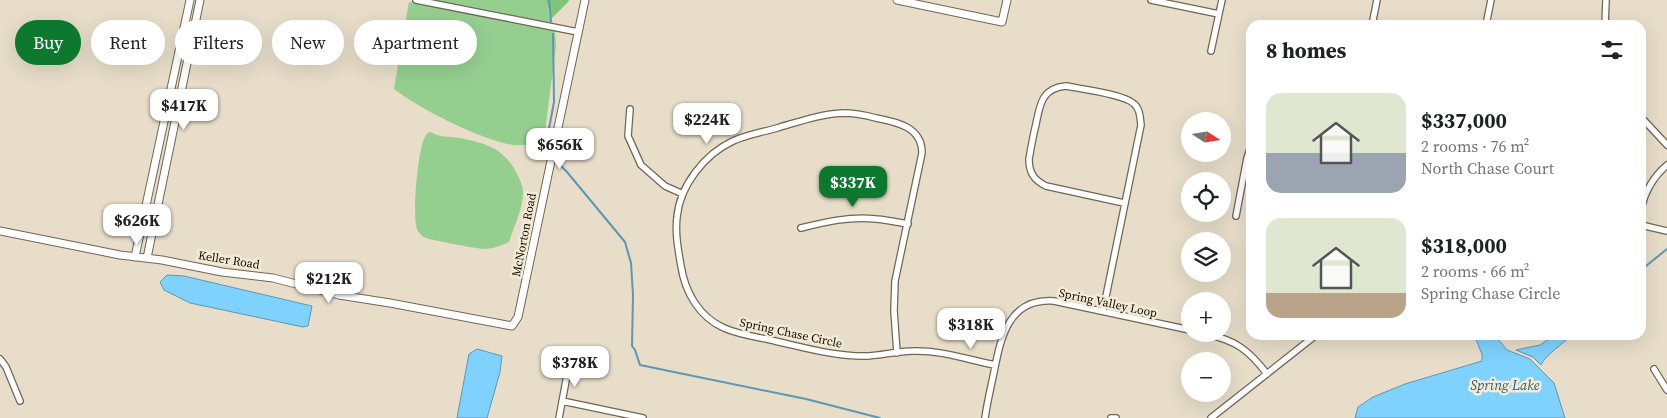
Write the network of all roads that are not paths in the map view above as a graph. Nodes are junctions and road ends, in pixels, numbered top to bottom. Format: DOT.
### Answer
graph roads {
  1 [pos="190,0"];
  2 [pos="200,0"];
  3 [pos="416,0"];
  4 [pos="585,0"];
  5 [pos="897,0"];
  6 [pos="1006,0"];
  7 [pos="1151,0"];
  8 [pos="1222,0"];
  9 [pos="1377,0"];
  10 [pos="1491,0"];
  11 [pos="1606,0"];
  12 [pos="1219,14"];
  13 [pos="1373,20"];
  14 [pos="1487,20"];
  15 [pos="1606,20"];
  16 [pos="578,32"];
  17 [pos="1211,50"];
  18 [pos="630,109"];
  19 [pos="1646,122"];
  20 [pos="1667,145"];
  21 [pos="1246,163"];
  22 [pos="1667,165"];
  23 [pos="1646,193"];
  24 [pos="683,194"];
  25 [pos="1124,203"];
  26 [pos="1236,216"];
  27 [pos="908,224"];
  28 [pos="1646,226"];
  29 [pos="801,228"];
  30 [pos="0,231"];
  31 [pos="1667,231"];
  32 [pos="135,257"];
  33 [pos="147,258"];
  34 [pos="1103,311"];
  35 [pos="512,326"];
  36 [pos="1181,328"];
  37 [pos="1310,340"];
  38 [pos="1231,341"];
  39 [pos="897,353"];
  40 [pos="571,354"];
  41 [pos="0,359"];
  42 [pos="995,366"];
  43 [pos="1654,370"];
  44 [pos="1267,374"];
  45 [pos="1667,390"];
  46 [pos="20,401"];
  47 [pos="562,401"];
  48 [pos="559,418"];
  49 [pos="643,418"];
  50 [pos="985,418"];
  51 [pos="1110,418"];
  52 [pos="1116,418"];
  53 [pos="1211,418"];
  1 -- 32 [label="street"];
  2 -- 33 [label="street"];
  3 -- 16 [label="street"];
  4 -- 16 [label="street, McNorton Road"];
  5 -- 6 [label="street"];
  7 -- 12 [label="street"];
  8 -- 12 [label="street"];
  9 -- 13 [label="street"];
  10 -- 14 [label="street"];
  11 -- 15 [label="street"];
  12 -- 17 [label="street"];
  16 -- 35 [label="street, McNorton Road"];
  18 -- 24 [label="street"];
  19 -- 20 [label="street"];
  21 -- 26 [label="street"];
  22 -- 23 [label="street"];
  24 -- 27 [label="street, Spring Chase Circle"];
  24 -- 39 [label="street, Spring Chase Circle"];
  25 -- 25 [label="street"];
  25 -- 34 [label="street"];
  27 -- 29 [label="street"];
  27 -- 39 [label="street, Spring Chase Circle"];
  28 -- 31 [label="street"];
  30 -- 32 [label="street, Keller Road"];
  32 -- 33 [label="street, Keller Road"];
  33 -- 35 [label="street, Keller Road"];
  34 -- 36 [label="street, Spring Valley Loop"];
  34 -- 42 [label="street, Spring Valley Loop"];
  37 -- 44 [label="street"];
  38 -- 44 [label="street"];
  39 -- 42 [label="street, Spring Chase Circle"];
  40 -- 47 [label="street"];
  41 -- 46 [label="street"];
  42 -- 50 [label="street, Spring Valley Loop"];
  43 -- 45 [label="street"];
  44 -- 53 [label="street"];
  47 -- 48 [label="street"];
  47 -- 49 [label="street"];
  51 -- 52 [label="street"];
}
